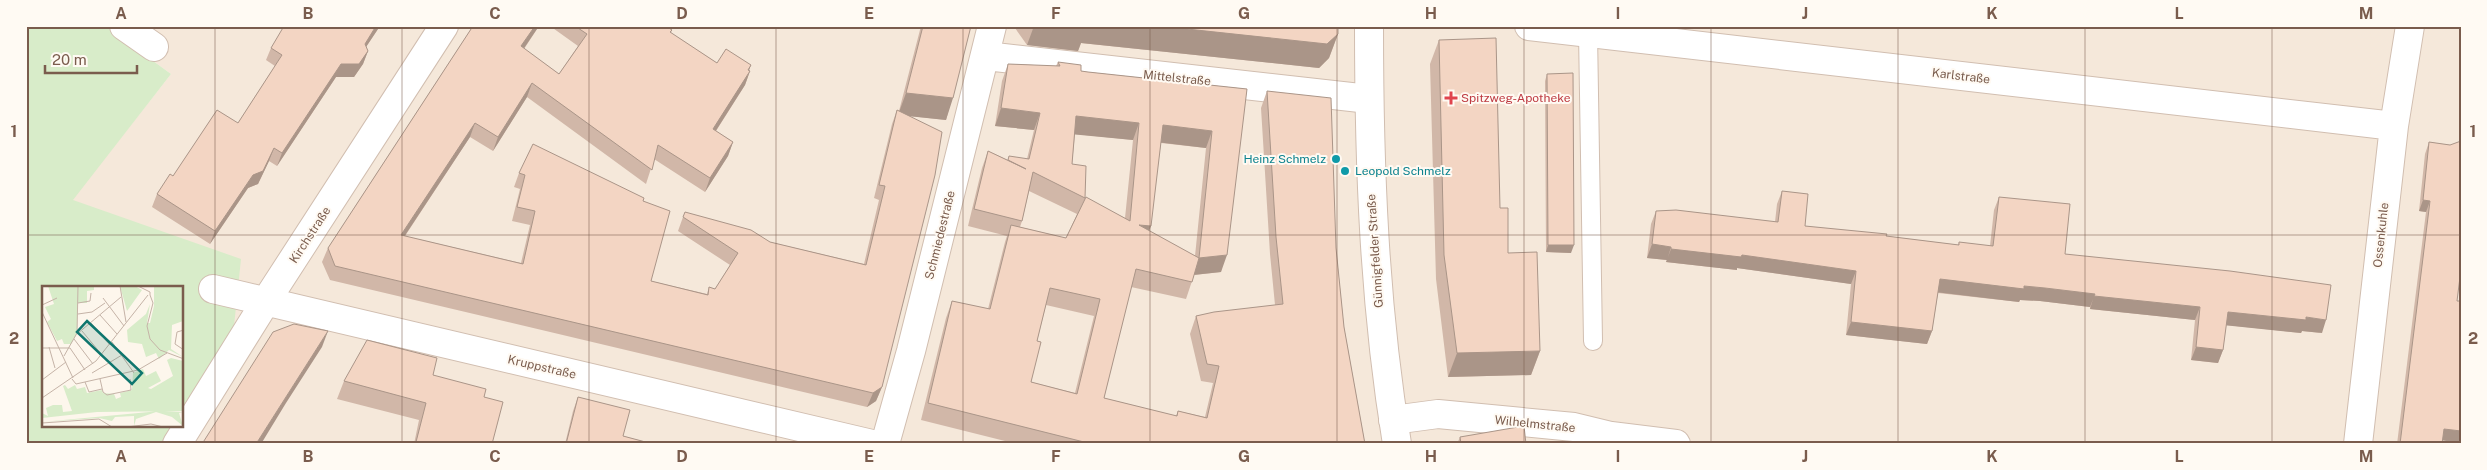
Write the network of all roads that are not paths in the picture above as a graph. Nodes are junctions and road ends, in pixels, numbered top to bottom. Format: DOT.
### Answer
graph roads {
  1 [pos="124,26"];
  2 [pos="444,26"];
  3 [pos="992,26"];
  4 [pos="1369,26"];
  5 [pos="1529,26"];
  6 [pos="2410,26"];
  7 [pos="1588,32"];
  8 [pos="154,47"];
  9 [pos="986,56"];
  10 [pos="1369,100"];
  11 [pos="2394,126"];
  12 [pos="213,289"];
  13 [pos="266,301"];
  14 [pos="1593,341"];
  15 [pos="1395,432"];
  16 [pos="177,444"];
  17 [pos="872,444"];
  18 [pos="884,444"];
  19 [pos="1676,444"];
  20 [pos="2358,444"];
  1 -- 8 [label="street"];
  2 -- 13 [label="street, Kirchstraße"];
  3 -- 9 [label="street, Schmiedestraße"];
  4 -- 10 [label="street, Günnigfelder Straße"];
  5 -- 7 [label="street, Karlstraße"];
  6 -- 11 [label="street, Ossenkuhle"];
  7 -- 11 [label="street, Karlstraße"];
  7 -- 14 [label="lane"];
  9 -- 10 [label="street, Mittelstraße"];
  9 -- 18 [label="street, Schmiedestraße"];
  10 -- 15 [label="street, Günnigfelder Straße"];
  11 -- 20 [label="street, Ossenkuhle"];
  12 -- 13 [label="street, Kruppstraße"];
  13 -- 16 [label="street, Kirchstraße"];
  13 -- 17 [label="street, Kruppstraße"];
  15 -- 19 [label="street, Wilhelmstraße"];
}
